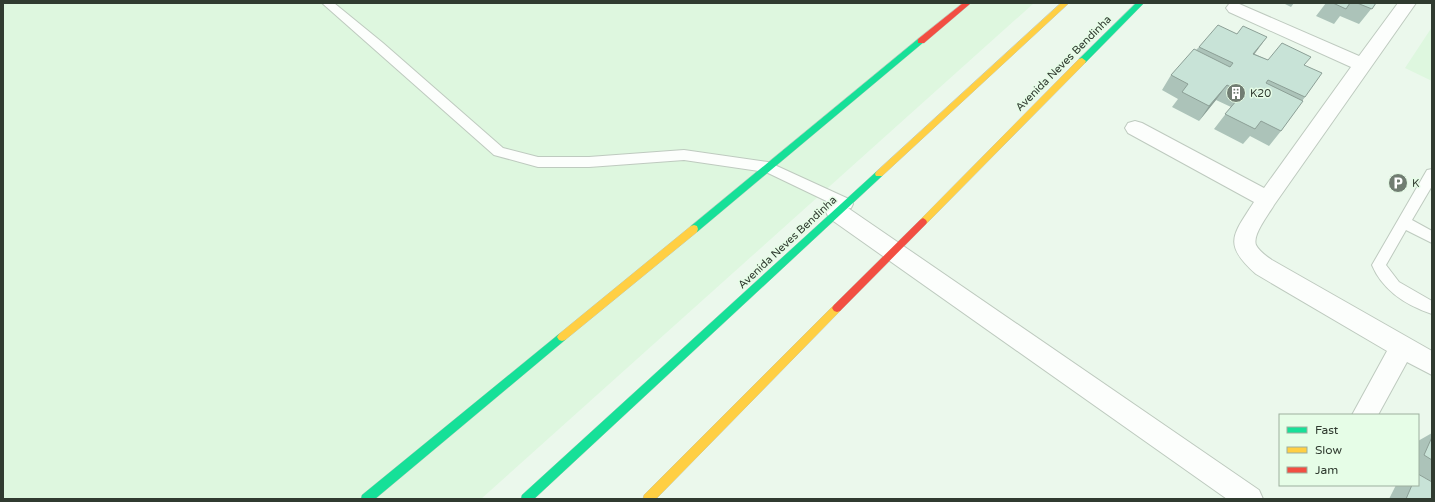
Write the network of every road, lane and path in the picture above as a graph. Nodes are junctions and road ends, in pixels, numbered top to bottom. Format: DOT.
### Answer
graph roads {
  1 [pos="327,3"];
  2 [pos="967,3"];
  3 [pos="1065,3"];
  4 [pos="1140,3"];
  5 [pos="1407,3"];
  6 [pos="1235,8"];
  7 [pos="1362,65"];
  8 [pos="1135,128"];
  9 [pos="768,168"];
  10 [pos="1432,174"];
  11 [pos="1267,199"];
  12 [pos="842,208"];
  13 [pos="1403,222"];
  14 [pos="1432,237"];
  15 [pos="893,251"];
  16 [pos="1432,308"];
  17 [pos="1402,347"];
  18 [pos="1432,364"];
  19 [pos="1366,414"];
  20 [pos="366,499"];
  21 [pos="526,499"];
  22 [pos="648,499"];
  23 [pos="1250,499"];
  1 -- 9 [label="lane"];
  2 -- 9 [label="street"];
  3 -- 12 [label="street, Avenida Neves Bendinha"];
  4 -- 15 [label="street, Avenida Neves Bendinha"];
  5 -- 7 [label="street"];
  6 -- 7 [label="street"];
  7 -- 11 [label="street"];
  8 -- 11 [label="street"];
  9 -- 12 [label="lane"];
  9 -- 20 [label="street"];
  10 -- 13 [label="lane"];
  11 -- 17 [label="street"];
  12 -- 15 [label="street"];
  12 -- 21 [label="street, Avenida Neves Bendinha"];
  13 -- 14 [label="lane"];
  13 -- 16 [label="lane"];
  15 -- 22 [label="street, Avenida Neves Bendinha"];
  15 -- 23 [label="street"];
  17 -- 18 [label="street"];
  17 -- 19 [label="street"];
}
